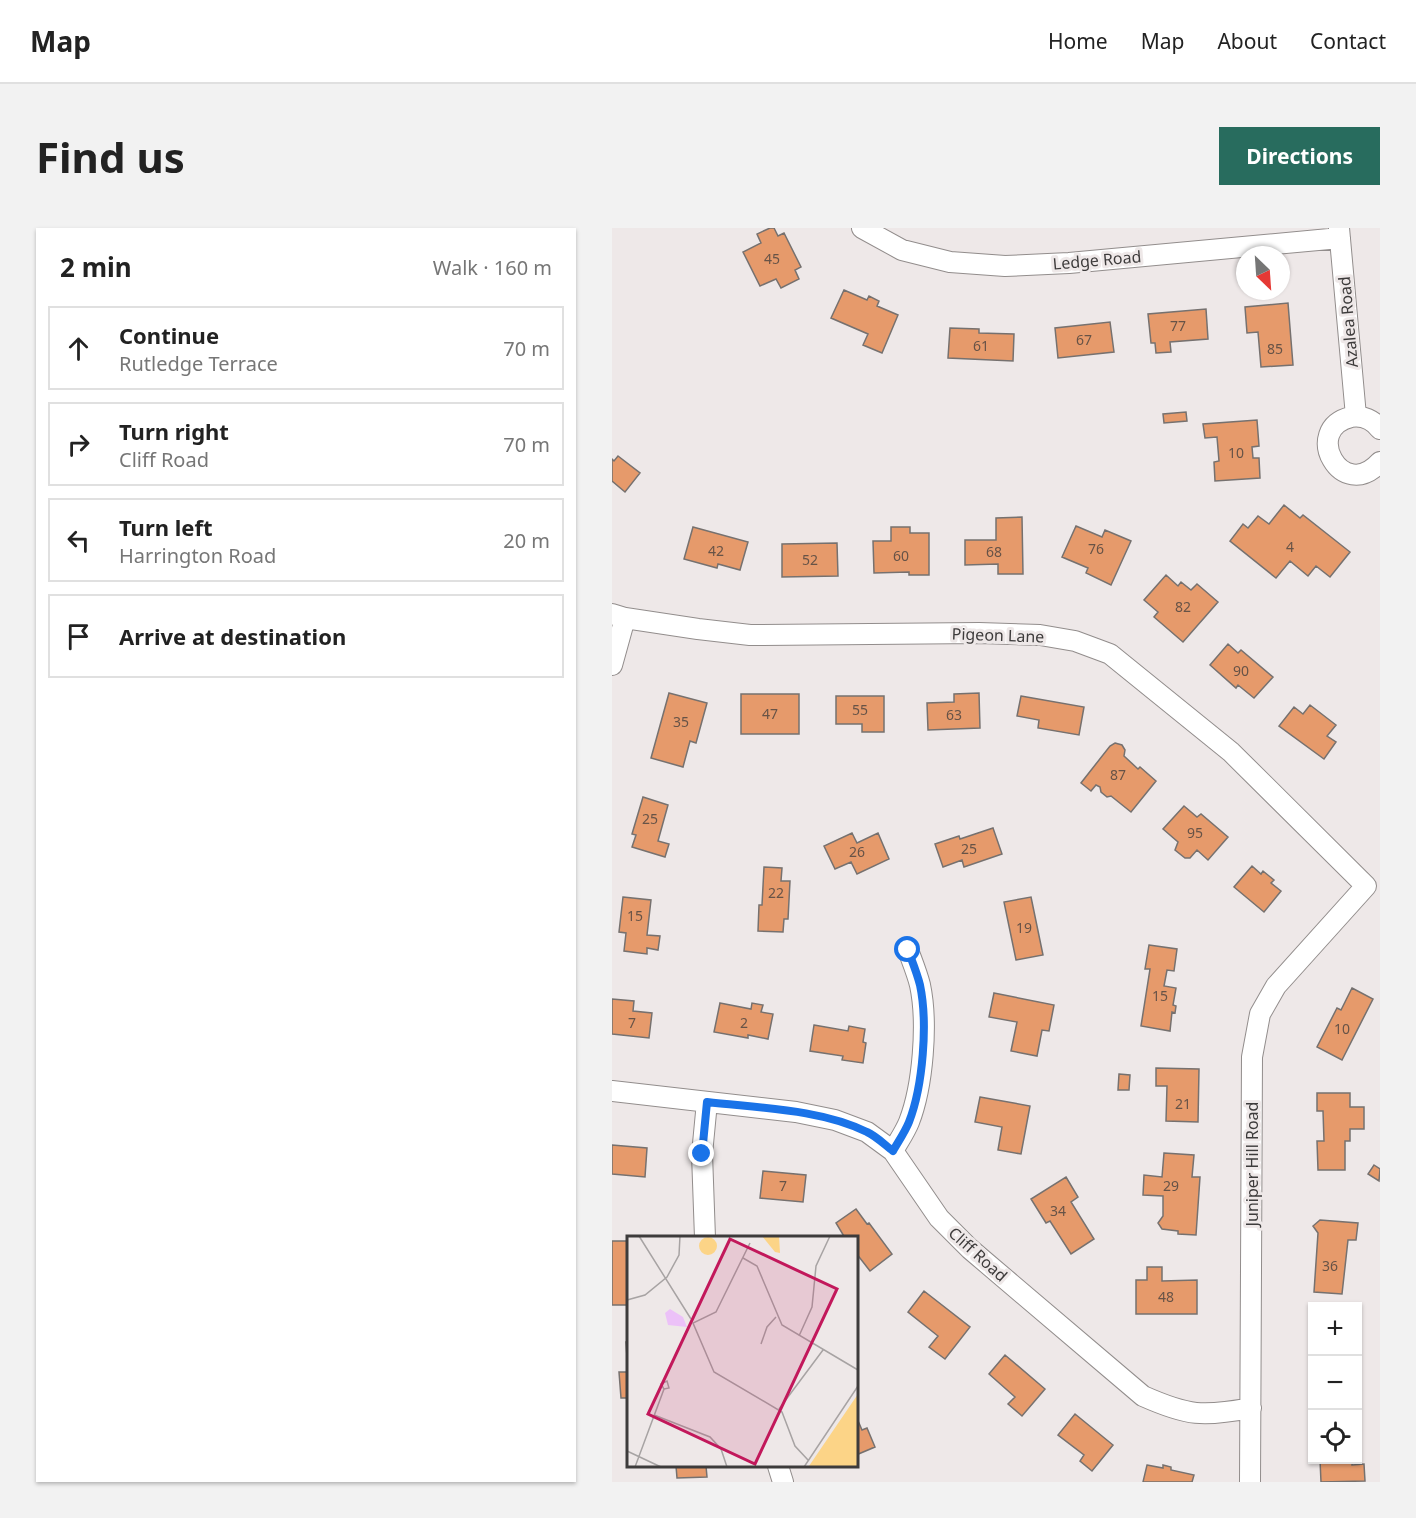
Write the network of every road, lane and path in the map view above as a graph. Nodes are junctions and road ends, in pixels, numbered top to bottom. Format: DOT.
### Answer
graph roads {
  1 [pos="862,228"];
  2 [pos="1339,233"];
  3 [pos="1356,416"];
  4 [pos="1380,429"];
  5 [pos="1380,462"];
  6 [pos="618,616"];
  7 [pos="612,665"];
  8 [pos="1366,886"];
  9 [pos="908,950"];
  10 [pos="612,1091"];
  11 [pos="707,1102"];
  12 [pos="893,1151"];
  13 [pos="705,1236"];
  14 [pos="1251,1408"];
  15 [pos="778,1467"];
  16 [pos="783,1482"];
  17 [pos="1250,1482"];
  1 -- 2 [label="street, Ledge Road"];
  2 -- 3 [label="street, Azalea Road"];
  3 -- 4 [label="street"];
  3 -- 5 [label="street"];
  6 -- 7 [label="street"];
  6 -- 8 [label="street, Pigeon Lane"];
  8 -- 14 [label="street, Juniper Hill Road"];
  9 -- 12 [label="street"];
  10 -- 11 [label="street, Cliff Road"];
  11 -- 12 [label="street, Cliff Road"];
  11 -- 13 [label="street"];
  12 -- 14 [label="street, Cliff Road"];
  14 -- 17 [label="street, Juniper Hill Road"];
  15 -- 16 [label="street"];
}
